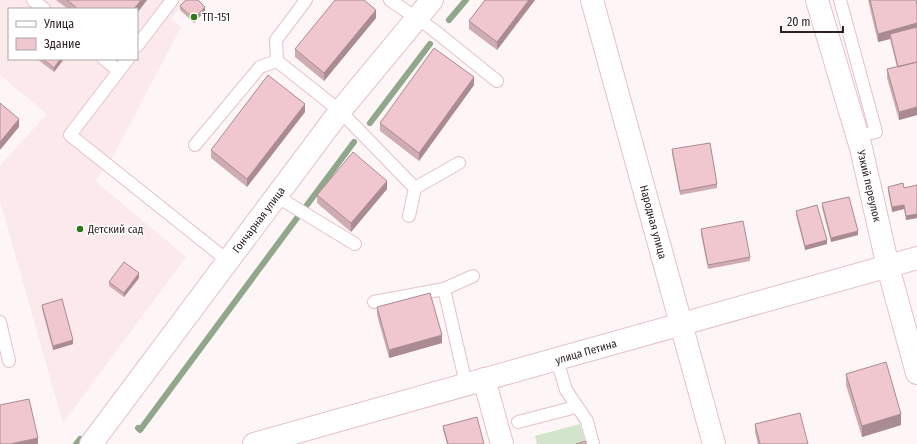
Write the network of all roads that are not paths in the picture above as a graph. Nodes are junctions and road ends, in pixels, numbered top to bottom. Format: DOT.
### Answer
graph roads {
  1 [pos="33,0"];
  2 [pos="172,0"];
  3 [pos="306,0"];
  4 [pos="390,0"];
  5 [pos="432,0"];
  6 [pos="592,0"];
  7 [pos="817,0"];
  8 [pos="840,0"];
  9 [pos="43,8"];
  10 [pos="418,18"];
  11 [pos="138,45"];
  12 [pos="105,60"];
  13 [pos="127,60"];
  14 [pos="277,61"];
  15 [pos="119,71"];
  16 [pos="497,81"];
  17 [pos="340,111"];
  18 [pos="857,136"];
  19 [pos="195,145"];
  20 [pos="459,163"];
  21 [pos="415,188"];
  22 [pos="276,196"];
  23 [pos="409,216"];
  24 [pos="355,244"];
  25 [pos="917,258"];
  26 [pos="228,261"];
  27 [pos="888,267"];
  28 [pos="473,276"];
  29 [pos="444,289"];
  30 [pos="374,302"];
  31 [pos="0,322"];
  32 [pos="681,324"];
  33 [pos="557,360"];
  34 [pos="9,361"];
  35 [pos="917,373"];
  36 [pos="475,382"];
  37 [pos="576,407"];
  38 [pos="518,422"];
  39 [pos="290,439"];
  40 [pos="92,444"];
  41 [pos="254,444"];
  42 [pos="502,444"];
  43 [pos="593,444"];
  44 [pos="714,444"];
  1 -- 9 [label="lane"];
  2 -- 11 [label="lane"];
  3 -- 14 [label="lane"];
  4 -- 10 [label="lane"];
  5 -- 10 [label="street, Гончарная улица"];
  6 -- 32 [label="street, Народная улица"];
  7 -- 18 [label="street, Узкий переулок"];
  8 -- 18 [label="lane"];
  10 -- 16 [label="lane"];
  10 -- 17 [label="street, Гончарная улица"];
  12 -- 15 [label="lane"];
  13 -- 15 [label="lane"];
  14 -- 17 [label="lane"];
  14 -- 19 [label="lane"];
  15 -- 26 [label="lane"];
  17 -- 21 [label="lane"];
  17 -- 22 [label="street, Гончарная улица"];
  18 -- 27 [label="street, Узкий переулок"];
  20 -- 21 [label="lane"];
  21 -- 23 [label="lane"];
  22 -- 24 [label="lane"];
  22 -- 26 [label="street, Гончарная улица"];
  25 -- 27 [label="street, улица Петина"];
  26 -- 40 [label="street, Гончарная улица"];
  27 -- 32 [label="street, улица Петина"];
  27 -- 35 [label="street, Узкий переулок"];
  28 -- 29 [label="lane"];
  29 -- 30 [label="lane"];
  29 -- 36 [label="lane"];
  31 -- 34 [label="lane"];
  32 -- 33 [label="street, улица Петина"];
  32 -- 44 [label="street, Народная улица"];
  33 -- 36 [label="street, улица Петина"];
  33 -- 37 [label="lane"];
  36 -- 39 [label="street, улица Петина"];
  36 -- 42 [label="street"];
  37 -- 38 [label="lane"];
  37 -- 43 [label="lane"];
  39 -- 41 [label="street, улица Петина"];
}
